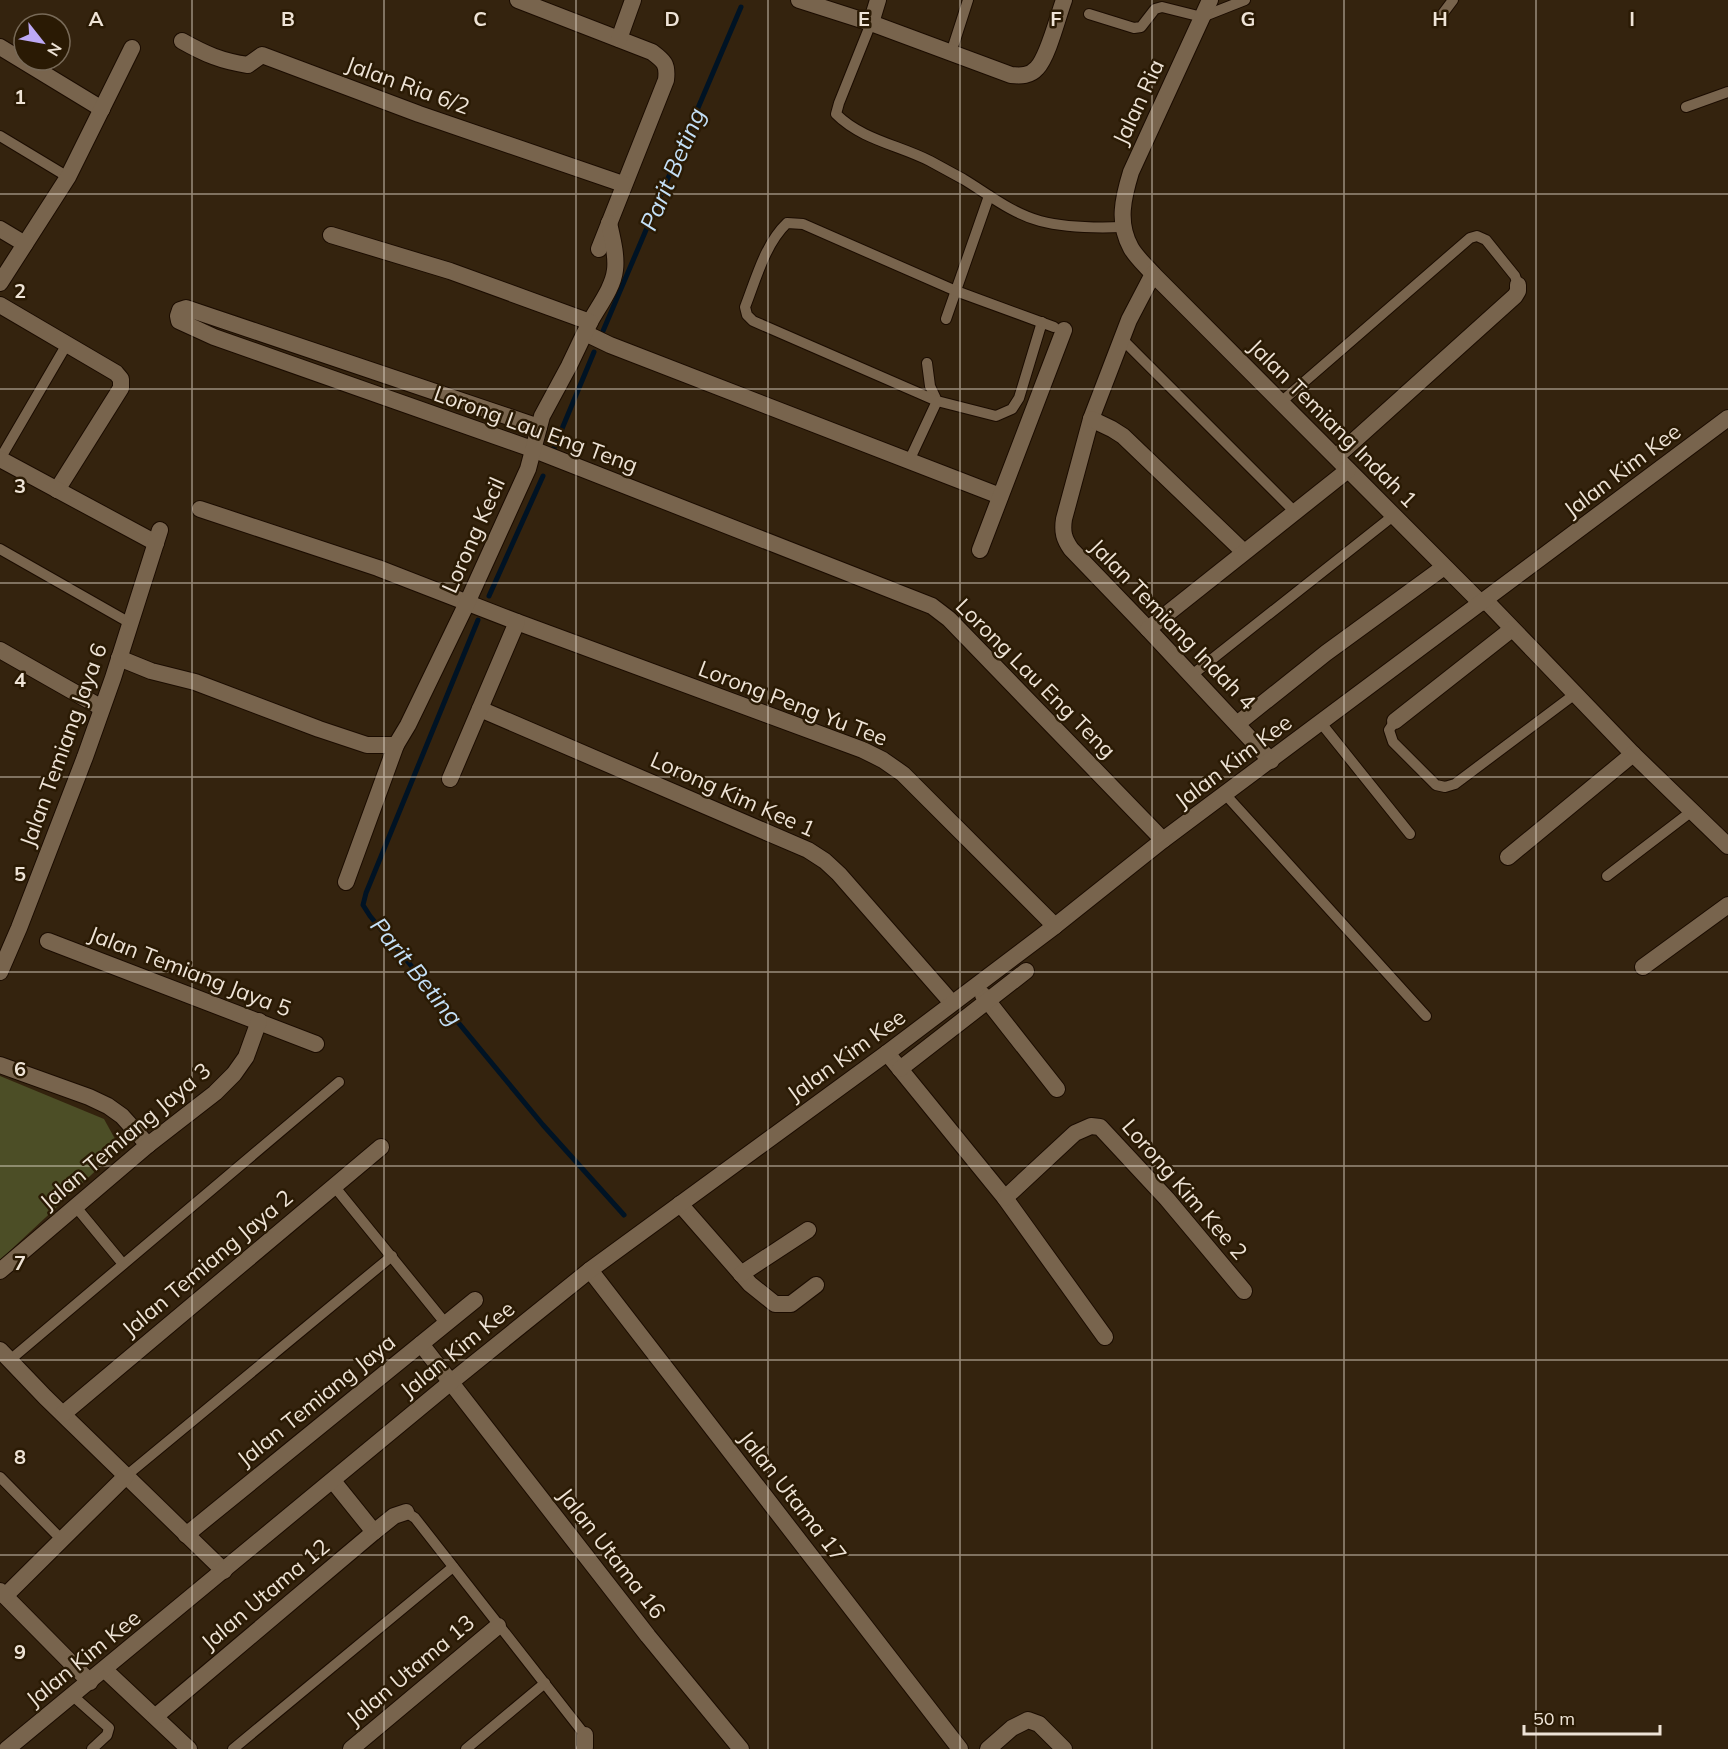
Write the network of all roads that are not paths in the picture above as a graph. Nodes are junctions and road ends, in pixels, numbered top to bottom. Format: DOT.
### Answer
graph roads {
  1 [pos="518,0"];
  2 [pos="633,0"];
  3 [pos="799,0"];
  4 [pos="878,0"];
  5 [pos="968,0"];
  6 [pos="1064,0"];
  7 [pos="1210,0"];
  8 [pos="1245,0"];
  9 [pos="1452,0"];
  10 [pos="1089,14"];
  11 [pos="1441,16"];
  12 [pos="1202,17"];
  13 [pos="871,23"];
  14 [pos="619,39"];
  15 [pos="182,41"];
  16 [pos="0,47"];
  17 [pos="132,48"];
  18 [pos="951,53"];
  19 [pos="1728,92"];
  20 [pos="1686,107"];
  21 [pos="102,109"];
  22 [pos="0,136"];
  23 [pos="68,177"];
  24 [pos="623,184"];
  25 [pos="989,196"];
  26 [pos="609,222"];
  27 [pos="1123,227"];
  28 [pos="0,229"];
  29 [pos="332,235"];
  30 [pos="25,244"];
  31 [pos="599,249"];
  32 [pos="1153,274"];
  33 [pos="0,283"];
  34 [pos="1518,285"];
  35 [pos="956,291"];
  36 [pos="0,305"];
  37 [pos="946,319"];
  38 [pos="1042,322"];
  39 [pos="1059,328"];
  40 [pos="595,335"];
  41 [pos="1122,339"];
  42 [pos="67,344"];
  43 [pos="927,363"];
  44 [pos="937,401"];
  45 [pos="1281,402"];
  46 [pos="1728,418"];
  47 [pos="1091,419"];
  48 [pos="539,427"];
  49 [pos="546,455"];
  50 [pos="1336,458"];
  51 [pos="0,459"];
  52 [pos="909,461"];
  53 [pos="1348,470"];
  54 [pos="57,490"];
  55 [pos="1000,496"];
  56 [pos="200,508"];
  57 [pos="1295,512"];
  58 [pos="1394,516"];
  59 [pos="0,549"];
  60 [pos="980,550"];
  61 [pos="1244,552"];
  62 [pos="1444,567"];
  63 [pos="1483,602"];
  64 [pos="474,605"];
  65 [pos="517,622"];
  66 [pos="130,623"];
  67 [pos="1148,628"];
  68 [pos="1512,629"];
  69 [pos="0,650"];
  70 [pos="119,658"];
  71 [pos="1191,675"];
  72 [pos="1575,694"];
  73 [pos="102,708"];
  74 [pos="480,710"];
  75 [pos="1395,721"];
  76 [pos="1321,723"];
  77 [pos="1237,724"];
  78 [pos="396,745"];
  79 [pos="1633,754"];
  80 [pos="1271,761"];
  81 [pos="450,779"];
  82 [pos="1225,794"];
  83 [pos="1692,811"];
  84 [pos="1410,834"];
  85 [pos="1163,840"];
  86 [pos="1728,846"];
  87 [pos="1508,857"];
  88 [pos="1607,876"];
  89 [pos="346,882"];
  90 [pos="1728,905"];
  91 [pos="1055,926"];
  92 [pos="48,941"];
  93 [pos="1643,968"];
  94 [pos="1026,971"];
  95 [pos="0,972"];
  96 [pos="976,986"];
  97 [pos="988,1002"];
  98 [pos="952,1004"];
  99 [pos="1426,1016"];
  100 [pos="259,1021"];
  101 [pos="316,1044"];
  102 [pos="888,1053"];
  103 [pos="0,1065"];
  104 [pos="900,1069"];
  105 [pos="339,1082"];
  106 [pos="1057,1089"];
  107 [pos="148,1145"];
  108 [pos="381,1147"];
  109 [pos="334,1186"];
  110 [pos="1005,1198"];
  111 [pos="680,1204"];
  112 [pos="76,1207"];
  113 [pos="808,1230"];
  114 [pos="392,1256"];
  115 [pos="123,1264"];
  116 [pos="590,1270"];
  117 [pos="0,1271"];
  118 [pos="741,1274"];
  119 [pos="816,1285"];
  120 [pos="1244,1291"];
  121 [pos="475,1300"];
  122 [pos="446,1324"];
  123 [pos="1105,1337"];
  124 [pos="421,1344"];
  125 [pos="5,1355"];
  126 [pos="451,1382"];
  127 [pos="63,1414"];
  128 [pos="126,1476"];
  129 [pos="0,1477"];
  130 [pos="333,1481"];
  131 [pos="406,1512"];
  132 [pos="374,1532"];
  133 [pos="186,1535"];
  134 [pos="62,1540"];
  135 [pos="453,1567"];
  136 [pos="224,1571"];
  137 [pos="3,1594"];
  138 [pos="498,1626"];
  139 [pos="105,1670"];
  140 [pos="90,1682"];
  141 [pos="545,1683"];
  142 [pos="73,1696"];
  143 [pos="156,1716"];
  144 [pos="584,1742"];
  145 [pos="7,1749"];
  146 [pos="92,1749"];
  147 [pos="189,1749"];
  148 [pos="233,1749"];
  149 [pos="351,1749"];
  150 [pos="466,1749"];
  151 [pos="741,1749"];
  152 [pos="960,1749"];
  153 [pos="988,1749"];
  154 [pos="1064,1749"];
  1 -- 14 [label="street"];
  2 -- 14 [label="street"];
  3 -- 13 [label="street"];
  4 -- 13 [label="street"];
  5 -- 18 [label="lane"];
  6 -- 18 [label="street"];
  7 -- 12 [label="street, Jalan Ria"];
  8 -- 12 [label="lane"];
  9 -- 11 [label="lane"];
  10 -- 12 [label="lane"];
  12 -- 27 [label="street, Jalan Ria"];
  13 -- 18 [label="street"];
  13 -- 25 [label="lane"];
  14 -- 24 [label="street"];
  15 -- 24 [label="street, Jalan Ria 6/2"];
  16 -- 21 [label="street"];
  17 -- 21 [label="street"];
  19 -- 20 [label="lane"];
  21 -- 23 [label="street"];
  22 -- 23 [label="lane"];
  23 -- 30 [label="street"];
  24 -- 26 [label="street"];
  25 -- 27 [label="lane"];
  25 -- 35 [label="lane"];
  26 -- 31 [label="street"];
  26 -- 40 [label="street, Lorong Kecil"];
  27 -- 32 [label="street, Jalan Temiang Indah 1"];
  28 -- 30 [label="street"];
  29 -- 40 [label="street"];
  30 -- 33 [label="street"];
  32 -- 41 [label="street, Jalan Temiang Indah 4"];
  32 -- 45 [label="street, Jalan Temiang Indah 1"];
  34 -- 45 [label="lane"];
  34 -- 50 [label="street"];
  35 -- 37 [label="lane"];
  35 -- 38 [label="lane"];
  35 -- 44 [label="lane"];
  36 -- 42 [label="street"];
  38 -- 39 [label="lane"];
  38 -- 44 [label="lane"];
  39 -- 55 [label="street"];
  40 -- 48 [label="street, Lorong Kecil"];
  40 -- 52 [label="street"];
  41 -- 47 [label="street, Jalan Temiang Indah 4"];
  41 -- 57 [label="lane"];
  42 -- 51 [label="lane"];
  42 -- 54 [label="street"];
  43 -- 44 [label="lane"];
  44 -- 52 [label="lane"];
  45 -- 50 [label="street, Jalan Temiang Indah 1"];
  46 -- 63 [label="street, Jalan Kim Kee"];
  47 -- 61 [label="street"];
  47 -- 67 [label="street, Jalan Temiang Indah 4"];
  48 -- 49 [label="street, Lorong Kecil"];
  48 -- 49 [label="street, Lorong Lau Eng Teng"];
  49 -- 64 [label="street, Lorong Kecil"];
  49 -- 85 [label="street, Lorong Lau Eng Teng"];
  50 -- 53 [label="street, Jalan Temiang Indah 1"];
  51 -- 54 [label="street"];
  52 -- 55 [label="street"];
  53 -- 57 [label="street"];
  53 -- 58 [label="street, Jalan Temiang Indah 1"];
  54 -- 66 [label="street, Jalan Temiang Jaya 6"];
  55 -- 60 [label="street"];
  56 -- 64 [label="street, Lorong Peng Yu Tee"];
  57 -- 61 [label="street"];
  58 -- 62 [label="street, Jalan Temiang Indah 1"];
  58 -- 71 [label="lane"];
  59 -- 66 [label="lane"];
  61 -- 67 [label="street"];
  62 -- 63 [label="street, Jalan Temiang Indah 1"];
  62 -- 77 [label="street"];
  63 -- 68 [label="street, Jalan Temiang Indah 1"];
  63 -- 76 [label="street, Jalan Kim Kee"];
  64 -- 65 [label="street, Lorong Peng Yu Tee"];
  64 -- 78 [label="street, Lorong Kecil"];
  65 -- 74 [label="street"];
  65 -- 91 [label="street, Lorong Peng Yu Tee"];
  66 -- 70 [label="street, Jalan Temiang Jaya 6"];
  67 -- 71 [label="street, Jalan Temiang Indah 4"];
  68 -- 72 [label="street, Jalan Temiang Indah 1"];
  68 -- 75 [label="street"];
  69 -- 73 [label="street"];
  70 -- 73 [label="street, Jalan Temiang Jaya 6"];
  70 -- 78 [label="street"];
  71 -- 77 [label="street, Jalan Temiang Indah 4"];
  72 -- 75 [label="lane"];
  72 -- 79 [label="street, Jalan Temiang Indah 1"];
  73 -- 95 [label="street, Jalan Temiang Jaya 6"];
  74 -- 81 [label="street"];
  74 -- 98 [label="street, Lorong Kim Kee 1"];
  76 -- 80 [label="street, Jalan Kim Kee"];
  76 -- 84 [label="lane"];
  77 -- 80 [label="street, Jalan Temiang Indah 4"];
  78 -- 89 [label="street, Lorong Kecil"];
  79 -- 83 [label="street, Jalan Temiang Indah 1"];
  79 -- 87 [label="street"];
  80 -- 82 [label="street, Jalan Kim Kee"];
  82 -- 85 [label="street, Jalan Kim Kee"];
  82 -- 99 [label="lane"];
  83 -- 86 [label="street, Jalan Temiang Indah 1"];
  83 -- 88 [label="lane"];
  85 -- 91 [label="street, Jalan Kim Kee"];
  90 -- 93 [label="street"];
  91 -- 96 [label="street, Jalan Kim Kee"];
  92 -- 100 [label="street, Jalan Temiang Jaya 5"];
  94 -- 97 [label="street"];
  96 -- 97 [label="street"];
  96 -- 98 [label="street, Jalan Kim Kee"];
  97 -- 104 [label="street"];
  97 -- 106 [label="street"];
  98 -- 102 [label="street, Jalan Kim Kee"];
  100 -- 101 [label="street, Jalan Temiang Jaya 5"];
  100 -- 107 [label="street, Jalan Temiang Jaya 3"];
  102 -- 104 [label="street"];
  102 -- 111 [label="street, Jalan Kim Kee"];
  103 -- 107 [label="street"];
  104 -- 110 [label="street"];
  105 -- 115 [label="lane"];
  107 -- 112 [label="street, Jalan Temiang Jaya 3"];
  108 -- 109 [label="street, Jalan Temiang Jaya 2"];
  109 -- 114 [label="lane"];
  109 -- 127 [label="street, Jalan Temiang Jaya 2"];
  110 -- 120 [label="street, Lorong Kim Kee 2"];
  110 -- 123 [label="street"];
  111 -- 116 [label="street, Jalan Kim Kee"];
  111 -- 118 [label="street"];
  112 -- 115 [label="lane"];
  112 -- 117 [label="street, Jalan Temiang Jaya 3"];
  113 -- 118 [label="street"];
  114 -- 122 [label="lane"];
  114 -- 128 [label="lane"];
  115 -- 125 [label="lane"];
  116 -- 126 [label="street, Jalan Kim Kee"];
  116 -- 152 [label="street, Jalan Utama 17"];
  118 -- 119 [label="street"];
  121 -- 122 [label="street, Jalan Temiang Jaya"];
  122 -- 124 [label="street, Jalan Temiang Jaya"];
  124 -- 126 [label="street, Jalan Utama 16"];
  124 -- 133 [label="street, Jalan Temiang Jaya"];
  125 -- 127 [label="street"];
  126 -- 130 [label="street, Jalan Kim Kee"];
  126 -- 151 [label="street, Jalan Utama 16"];
  127 -- 128 [label="street"];
  128 -- 133 [label="street"];
  128 -- 134 [label="street"];
  129 -- 134 [label="lane"];
  130 -- 132 [label="street"];
  130 -- 136 [label="street, Jalan Kim Kee"];
  131 -- 132 [label="street, Jalan Utama 12"];
  131 -- 135 [label="lane"];
  132 -- 143 [label="street, Jalan Utama 12"];
  133 -- 136 [label="street"];
  134 -- 137 [label="street"];
  135 -- 138 [label="lane"];
  135 -- 148 [label="lane"];
  136 -- 139 [label="street, Jalan Kim Kee"];
  137 -- 140 [label="street"];
  138 -- 141 [label="lane"];
  138 -- 149 [label="street, Jalan Utama 13"];
  139 -- 140 [label="street, Jalan Kim Kee"];
  139 -- 143 [label="street"];
  140 -- 142 [label="street, Jalan Kim Kee"];
  141 -- 144 [label="lane"];
  141 -- 150 [label="lane"];
  142 -- 145 [label="street, Jalan Kim Kee"];
  142 -- 146 [label="lane"];
  143 -- 147 [label="street"];
  153 -- 154 [label="street"];
}
